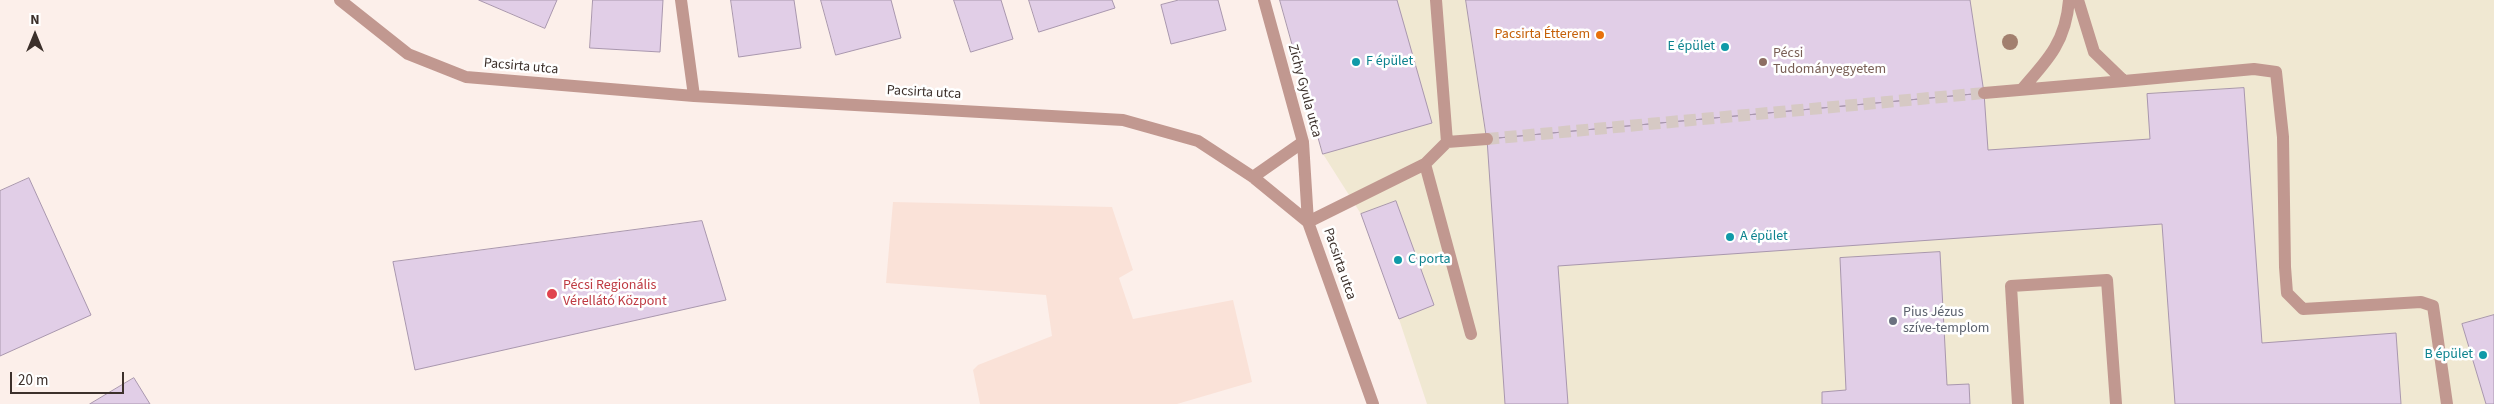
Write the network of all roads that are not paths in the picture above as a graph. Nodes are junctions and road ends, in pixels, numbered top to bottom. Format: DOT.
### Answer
graph roads {
  1 [pos="340,0"];
  2 [pos="681,0"];
  3 [pos="1264,0"];
  4 [pos="1436,0"];
  5 [pos="2069,0"];
  6 [pos="2078,0"];
  7 [pos="2124,81"];
  8 [pos="2022,90"];
  9 [pos="1984,93"];
  10 [pos="694,96"];
  11 [pos="1487,139"];
  12 [pos="1303,142"];
  13 [pos="1447,142"];
  14 [pos="1425,164"];
  15 [pos="1253,177"];
  16 [pos="1308,222"];
  17 [pos="1471,334"];
  18 [pos="1372,404"];
  19 [pos="2018,404"];
  20 [pos="2116,404"];
  21 [pos="2447,404"];
  1 -- 10 [label="street, Pacsirta utca"];
  2 -- 10 [label="street"];
  3 -- 12 [label="street, Zichy Gyula utca"];
  4 -- 13 [label="street"];
  5 -- 8 [label="street"];
  6 -- 7 [label="street"];
  7 -- 8 [label="street"];
  7 -- 21 [label="street"];
  8 -- 9 [label="street"];
  10 -- 15 [label="street, Pacsirta utca"];
  11 -- 13 [label="street"];
  12 -- 15 [label="street"];
  12 -- 16 [label="street, Zichy Gyula utca"];
  13 -- 14 [label="street"];
  14 -- 16 [label="street"];
  14 -- 17 [label="street"];
  15 -- 16 [label="street, Pacsirta utca"];
  16 -- 18 [label="street, Pacsirta utca"];
  19 -- 20 [label="street"];
}
